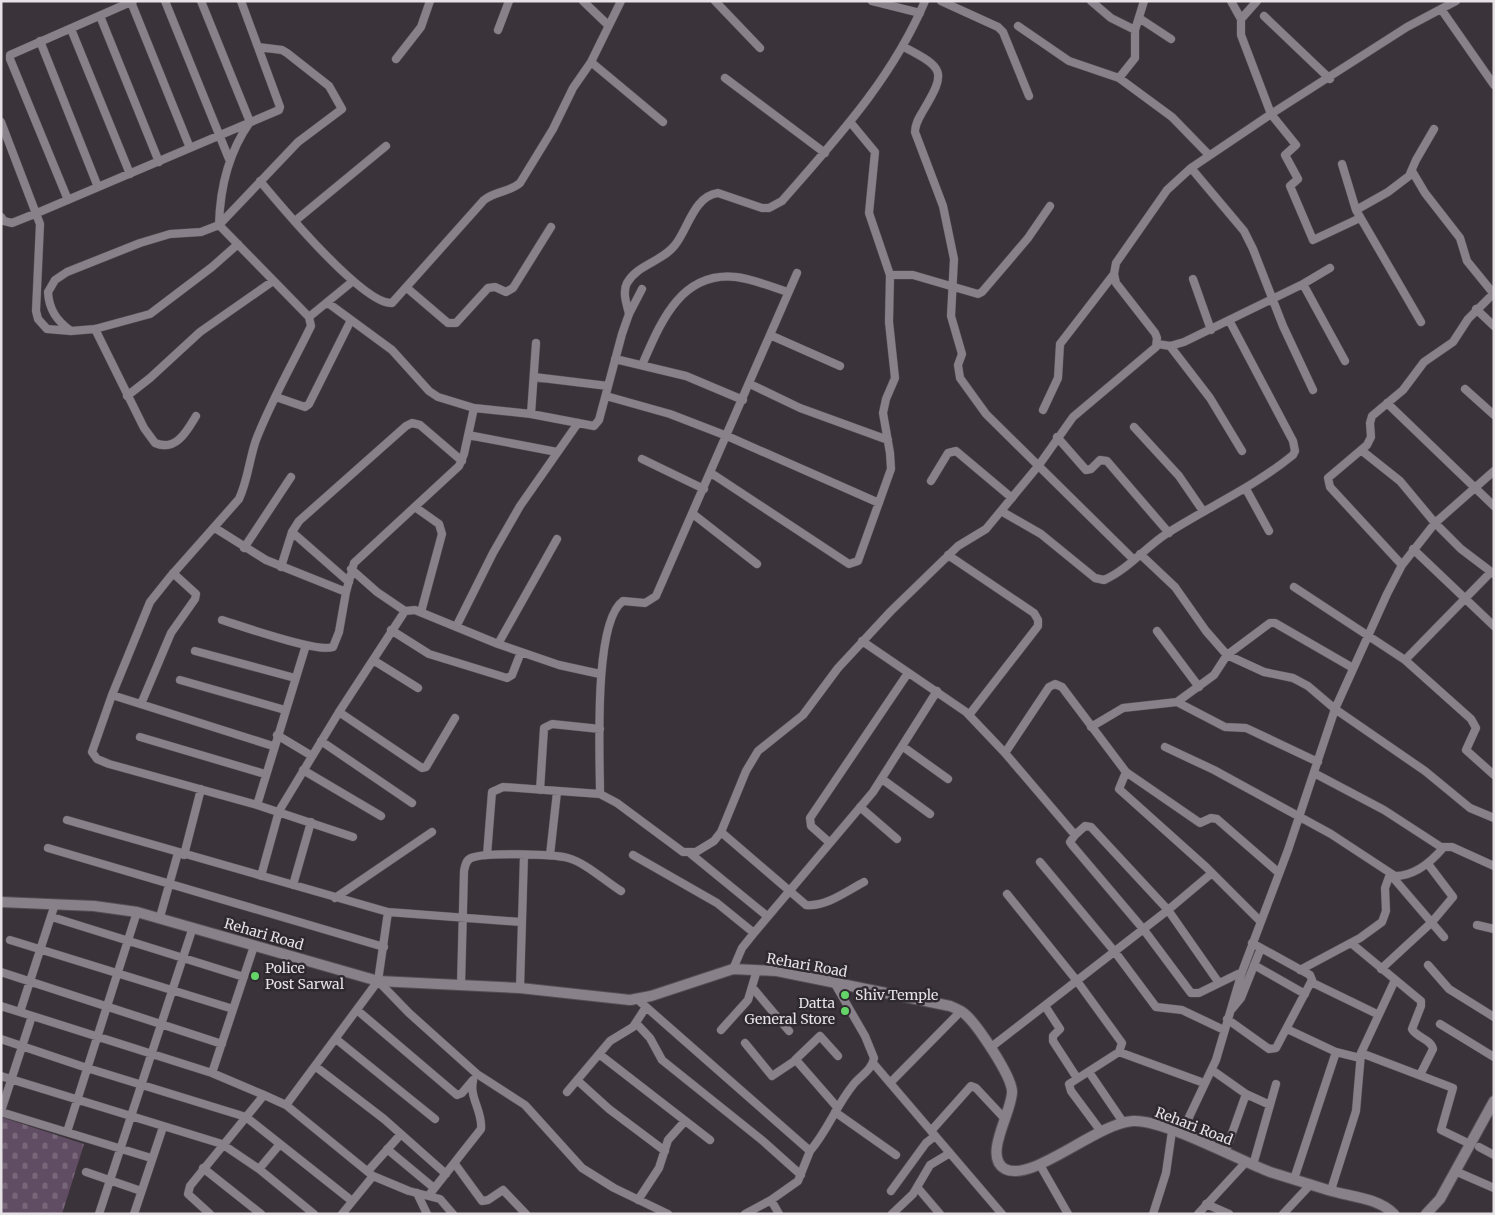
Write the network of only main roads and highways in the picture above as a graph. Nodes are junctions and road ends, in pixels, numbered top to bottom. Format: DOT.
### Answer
graph roads {
  1 [pos="1,902"];
  2 [pos="1494,1100"];
  3 [pos="1489,1119"];
  4 [pos="1394,1214"];
  5 [pos="1426,1214"];
  1 -- 4 [label="main road, Rehari Road"];
  2 -- 3 [label="main road"];
  3 -- 5 [label="main road"];
}
